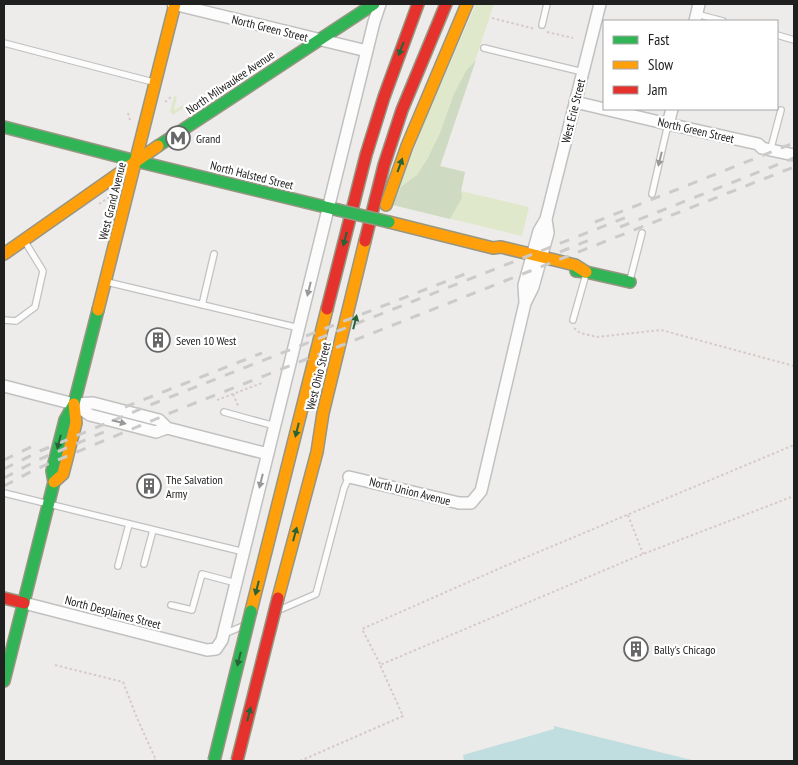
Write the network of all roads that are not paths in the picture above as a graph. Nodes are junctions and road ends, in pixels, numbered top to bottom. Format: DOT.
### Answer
graph roads {
  1 [pos="174,4"];
  2 [pos="374,4"];
  3 [pos="380,4"];
  4 [pos="418,4"];
  5 [pos="446,4"];
  6 [pos="467,4"];
  7 [pos="547,4"];
  8 [pos="600,4"];
  9 [pos="697,13"];
  10 [pos="720,20"];
  11 [pos="542,25"];
  12 [pos="778,35"];
  13 [pos="320,40"];
  14 [pos="794,40"];
  15 [pos="4,43"];
  16 [pos="484,48"];
  17 [pos="367,51"];
  18 [pos="583,72"];
  19 [pos="156,82"];
  20 [pos="575,102"];
  21 [pos="603,109"];
  22 [pos="609,110"];
  23 [pos="672,110"];
  24 [pos="781,110"];
  25 [pos="668,124"];
  26 [pos="4,127"];
  27 [pos="758,144"];
  28 [pos="772,144"];
  29 [pos="794,149"];
  30 [pos="794,156"];
  31 [pos="136,161"];
  32 [pos="652,194"];
  33 [pos="333,209"];
  34 [pos="382,228"];
  35 [pos="642,233"];
  36 [pos="24,240"];
  37 [pos="4,254"];
  38 [pos="214,254"];
  39 [pos="536,259"];
  40 [pos="586,272"];
  41 [pos="105,281"];
  42 [pos="630,282"];
  43 [pos="202,305"];
  44 [pos="4,320"];
  45 [pos="573,320"];
  46 [pos="299,328"];
  47 [pos="4,386"];
  48 [pos="74,404"];
  49 [pos="224,412"];
  50 [pos="275,426"];
  51 [pos="316,452"];
  52 [pos="268,454"];
  53 [pos="349,476"];
  54 [pos="4,493"];
  55 [pos="471,503"];
  56 [pos="49,504"];
  57 [pos="129,524"];
  58 [pos="153,530"];
  59 [pos="244,552"];
  60 [pos="144,564"];
  61 [pos="118,566"];
  62 [pos="236,583"];
  63 [pos="4,598"];
  64 [pos="24,603"];
  65 [pos="171,605"];
  66 [pos="270,614"];
  67 [pos="252,616"];
  68 [pos="223,634"];
  69 [pos="4,681"];
  70 [pos="214,761"];
  71 [pos="237,761"];
  1 -- 13 [label="street, North Green Street"];
  1 -- 19 [label="main road, West Grand Avenue"];
  2 -- 13 [label="main road, North Milwaukee Avenue"];
  3 -- 17 [label="street"];
  4 -- 67 [label="main road, West Ohio Street, one-way"];
  5 -- 51 [label="main road, West Ohio Street"];
  34 -- 6 [label="main road, one-way"];
  7 -- 11 [label="lane"];
  8 -- 18 [label="street, West Erie Street"];
  9 -- 10 [label="lane"];
  12 -- 14 [label="lane"];
  13 -- 17 [label="street, North Green Street"];
  13 -- 31 [label="main road, North Milwaukee Avenue"];
  15 -- 19 [label="lane"];
  16 -- 18 [label="lane"];
  17 -- 33 [label="street"];
  18 -- 20 [label="street, West Erie Street"];
  19 -- 31 [label="main road, West Grand Avenue"];
  20 -- 21 [label="street, North Green Street"];
  20 -- 39 [label="street, West Erie Street"];
  22 -- 25 [label="street, North Green Street"];
  23 -- 25 [label="street"];
  24 -- 28 [label="lane"];
  25 -- 27 [label="street, North Green Street"];
  25 -- 32 [label="lane, one-way"];
  26 -- 31 [label="main road, North Halsted Street"];
  27 -- 28 [label="street, North Green Street"];
  27 -- 30 [label="street, North Green Street"];
  28 -- 29 [label="street, North Green Street"];
  31 -- 33 [label="main road, North Halsted Street"];
  31 -- 36 [label="main road, North Milwaukee Avenue"];
  31 -- 41 [label="main road, West Grand Avenue"];
  33 -- 34 [label="main road, North Halsted Street, bridge"];
  33 -- 46 [label="street, one-way"];
  34 -- 39 [label="main road, North Halsted Street"];
  51 -- 34 [label="main road, one-way"];
  35 -- 42 [label="lane"];
  36 -- 37 [label="main road, North Milwaukee Avenue"];
  36 -- 44 [label="lane"];
  38 -- 43 [label="lane"];
  39 -- 40 [label="main road, North Halsted Street"];
  39 -- 55 [label="street, West Erie Street"];
  40 -- 42 [label="main road, North Halsted Street"];
  40 -- 45 [label="lane"];
  41 -- 43 [label="lane"];
  41 -- 48 [label="main road, West Grand Avenue"];
  43 -- 46 [label="lane"];
  46 -- 50 [label="street"];
  47 -- 48 [label="street"];
  48 -- 52 [label="street"];
  48 -- 56 [label="main road, West Grand Avenue"];
  49 -- 50 [label="lane"];
  50 -- 52 [label="street"];
  71 -- 51 [label="main road, West Ohio Street, one-way, bridge"];
  52 -- 59 [label="street, one-way"];
  53 -- 55 [label="street, North Union Avenue"];
  53 -- 66 [label="lane"];
  54 -- 56 [label="lane"];
  56 -- 57 [label="lane"];
  56 -- 64 [label="main road, West Grand Avenue"];
  57 -- 58 [label="lane"];
  57 -- 61 [label="lane"];
  58 -- 59 [label="lane"];
  58 -- 60 [label="lane"];
  59 -- 62 [label="street"];
  62 -- 65 [label="lane"];
  62 -- 68 [label="street"];
  63 -- 64 [label="main road, North Desplaines Street"];
  64 -- 68 [label="street, North Desplaines Street"];
  64 -- 69 [label="main road, West Grand Avenue"];
  67 -- 68 [label="lane"];
  67 -- 70 [label="main road, West Ohio Street, one-way, bridge"];
}
